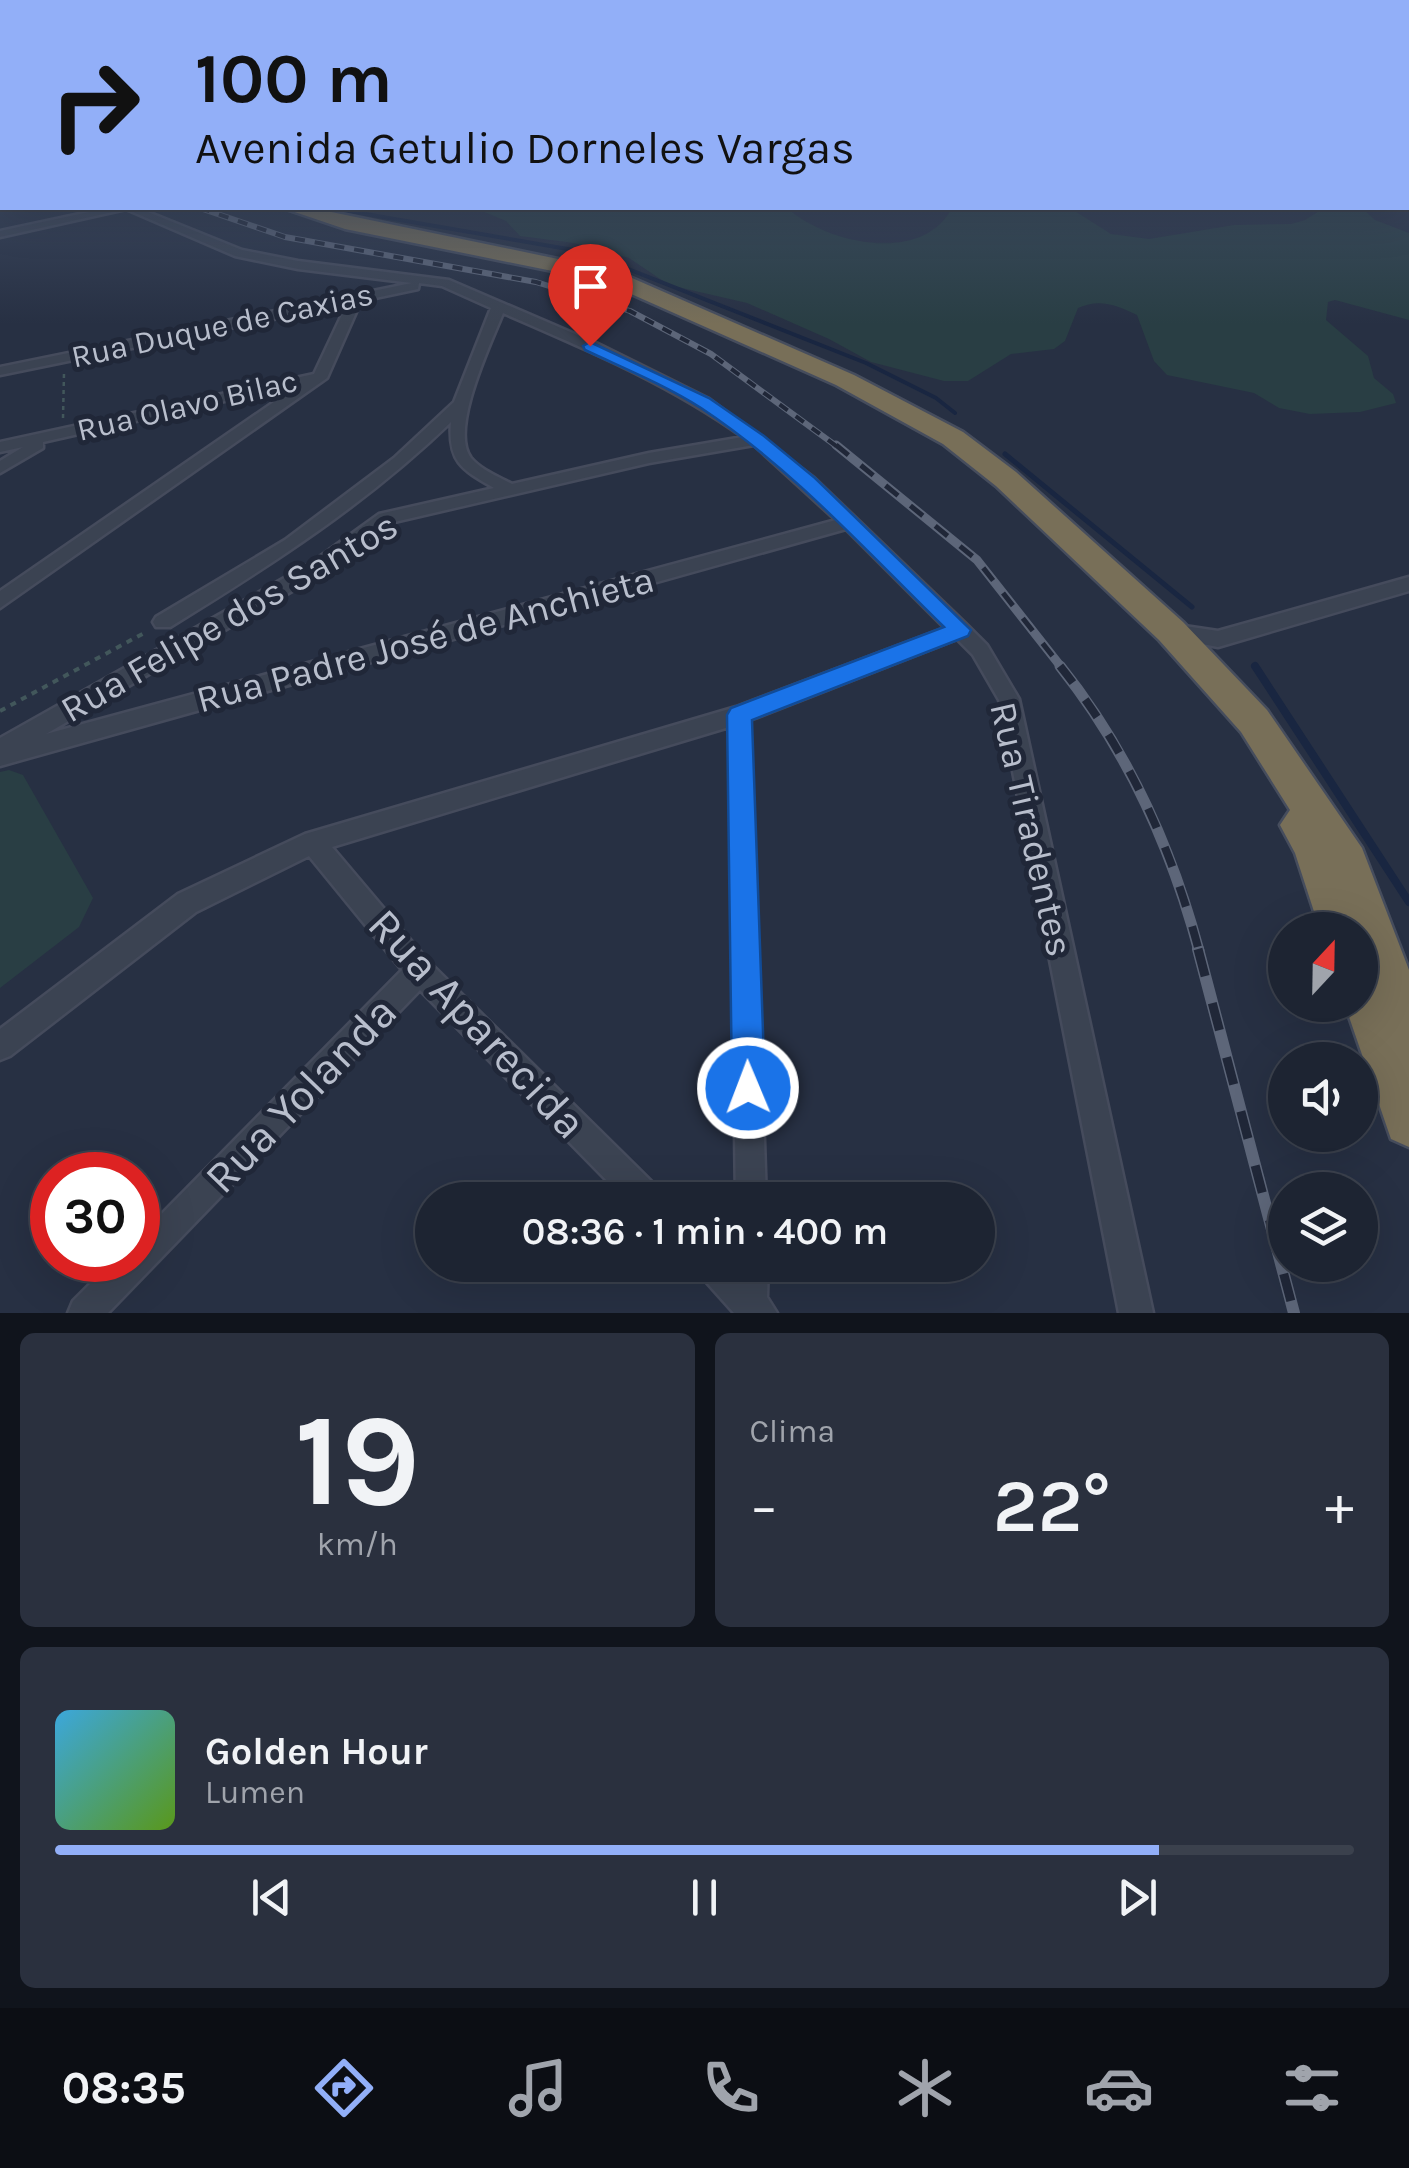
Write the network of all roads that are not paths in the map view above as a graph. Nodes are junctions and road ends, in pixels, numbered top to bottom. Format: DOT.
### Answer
graph roads {
  1 [pos="112,210"];
  2 [pos="135,210"];
  3 [pos="278,210"];
  4 [pos="300,210"];
  5 [pos="0,234"];
  6 [pos="445,283"];
  7 [pos="356,298"];
  8 [pos="499,306"];
  9 [pos="0,371"];
  10 [pos="322,374"];
  11 [pos="460,404"];
  12 [pos="52,436"];
  13 [pos="758,440"];
  14 [pos="0,447"];
  15 [pos="0,468"];
  16 [pos="510,489"];
  17 [pos="334,512"];
  18 [pos="386,518"];
  19 [pos="849,522"];
  20 [pos="1409,584"];
  21 [pos="0,601"];
  22 [pos="164,622"];
  23 [pos="960,630"];
  24 [pos="1171,631"];
  25 [pos="1218,640"];
  26 [pos="1212,674"];
  27 [pos="740,715"];
  28 [pos="0,753"];
  29 [pos="313,842"];
  30 [pos="1336,912"];
  31 [pos="420,971"];
  32 [pos="1375,1022"];
  33 [pos="1409,1034"];
  34 [pos="0,1046"];
  35 [pos="1409,1121"];
  36 [pos="630,1182"];
  37 [pos="751,1182"];
  38 [pos="160,1237"];
  39 [pos="115,1282"];
  40 [pos="728,1282"];
  41 [pos="753,1282"];
  42 [pos="754,1311"];
  43 [pos="85,1313"];
  44 [pos="1136,1313"];
  1 -- 5 [label="street"];
  2 -- 6 [label="street"];
  3 -- 30 [label="highway"];
  4 -- 24 [label="highway"];
  6 -- 7 [label="street, Rua Duque de Caxias"];
  6 -- 8 [label="street, Rua Tiradentes"];
  7 -- 9 [label="street, Rua Duque de Caxias"];
  7 -- 10 [label="street"];
  8 -- 11 [label="street"];
  8 -- 13 [label="street, Rua Tiradentes"];
  10 -- 12 [label="street, Rua Olavo Bilac"];
  10 -- 21 [label="street"];
  11 -- 16 [label="street"];
  11 -- 17 [label="street"];
  12 -- 14 [label="street, Rua Olavo Bilac"];
  12 -- 15 [label="street"];
  13 -- 16 [label="street, Rua Felipe dos Santos"];
  13 -- 19 [label="street, Rua Tiradentes"];
  16 -- 18 [label="street, Rua Felipe dos Santos"];
  17 -- 18 [label="street"];
  17 -- 22 [label="street"];
  18 -- 28 [label="street, Rua Felipe dos Santos"];
  19 -- 23 [label="street, Rua Tiradentes"];
  19 -- 28 [label="street, Rua Padre José de Anchieta"];
  20 -- 25 [label="street"];
  23 -- 27 [label="street"];
  23 -- 44 [label="street, Rua Tiradentes"];
  24 -- 25 [label="street"];
  24 -- 26 [label="highway"];
  25 -- 26 [label="street"];
  26 -- 33 [label="highway"];
  27 -- 29 [label="street"];
  27 -- 37 [label="street"];
  29 -- 31 [label="street, Rua Aparecida"];
  29 -- 34 [label="street"];
  31 -- 36 [label="street, Rua Aparecida"];
  31 -- 38 [label="street, Rua Yolanda"];
  32 -- 35 [label="highway"];
  39 -- 43 [label="street, Rua Yolanda"];
  40 -- 42 [label="street"];
  41 -- 42 [label="street"];
}
